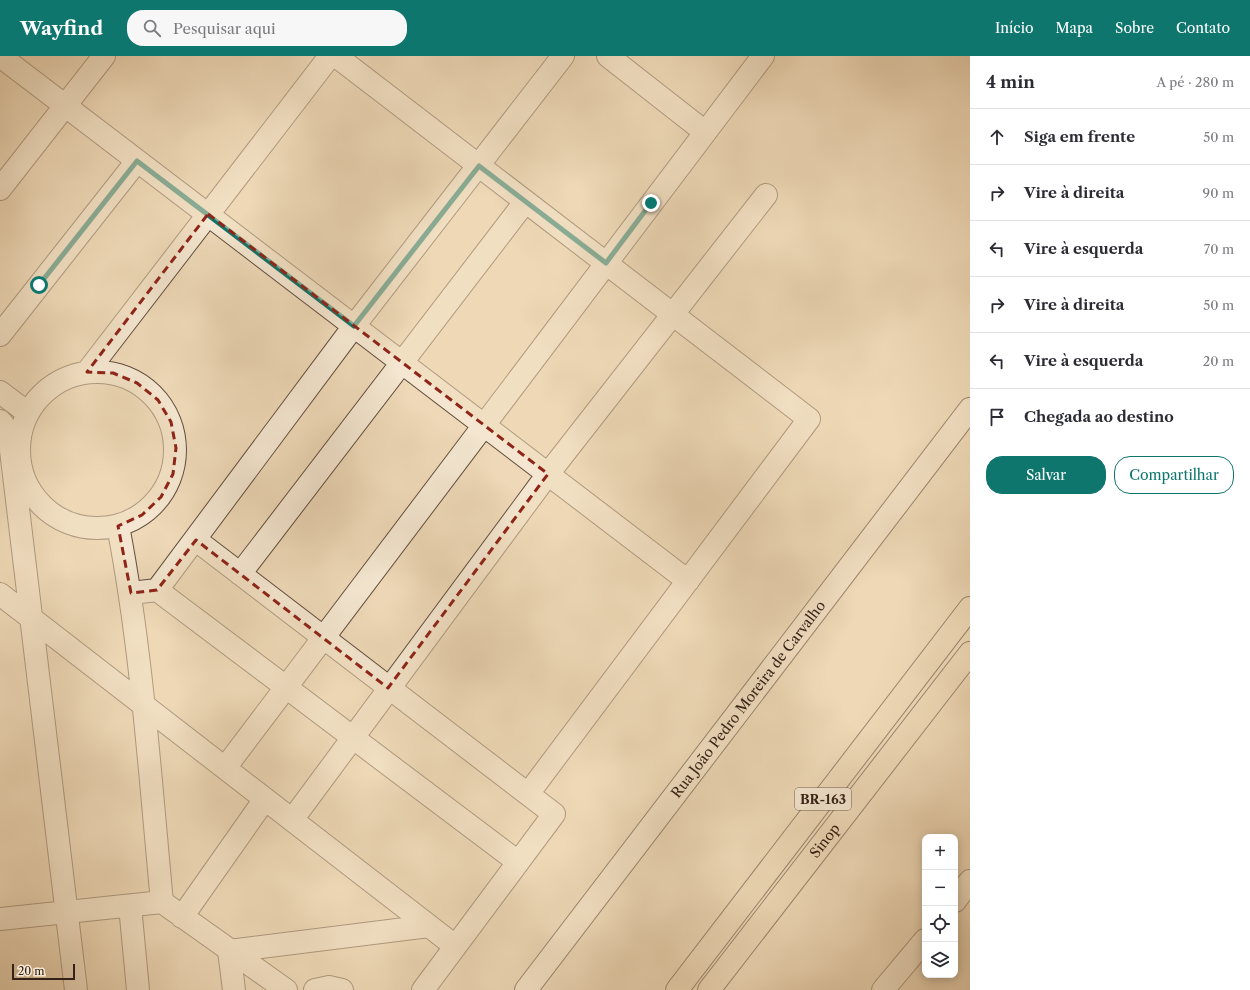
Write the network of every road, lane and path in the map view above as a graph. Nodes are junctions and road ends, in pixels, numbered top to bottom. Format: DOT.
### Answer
graph roads {
  1 [pos="0,56"];
  2 [pos="104,56"];
  3 [pos="330,56"];
  4 [pos="336,56"];
  5 [pos="564,56"];
  6 [pos="608,56"];
  7 [pos="763,56"];
  8 [pos="66,106"];
  9 [pos="705,132"];
  10 [pos="137,161"];
  11 [pos="479,166"];
  12 [pos="0,189"];
  13 [pos="766,195"];
  14 [pos="525,202"];
  15 [pos="208,214"];
  16 [pos="606,263"];
  17 [pos="674,314"];
  18 [pos="354,326"];
  19 [pos="0,335"];
  20 [pos="402,363"];
  21 [pos="87,372"];
  22 [pos="0,392"];
  23 [pos="970,409"];
  24 [pos="28,413"];
  25 [pos="0,421"];
  26 [pos="483,425"];
  27 [pos="548,474"];
  28 [pos="118,526"];
  29 [pos="196,540"];
  30 [pos="240,574"];
  31 [pos="688,581"];
  32 [pos="157,590"];
  33 [pos="131,593"];
  34 [pos="0,594"];
  35 [pos="970,608"];
  36 [pos="30,616"];
  37 [pos="323,638"];
  38 [pos="970,653"];
  39 [pos="286,687"];
  40 [pos="388,688"];
  41 [pos="144,705"];
  42 [pos="353,738"];
  43 [pos="225,768"];
  44 [pos="528,794"];
  45 [pos="265,799"];
  46 [pos="292,820"];
  47 [pos="518,862"];
  48 [pos="970,881"];
  49 [pos="958,897"];
  50 [pos="162,902"];
  51 [pos="130,906"];
  52 [pos="68,913"];
  53 [pos="182,917"];
  54 [pos="0,919"];
  55 [pos="429,926"];
  56 [pos="923,942"];
  57 [pos="455,946"];
  58 [pos="229,951"];
  59 [pos="76,990"];
  60 [pos="138,990"];
  61 [pos="234,990"];
  62 [pos="286,990"];
  63 [pos="316,990"];
  64 [pos="342,990"];
  65 [pos="423,990"];
  66 [pos="526,990"];
  67 [pos="677,990"];
  68 [pos="709,990"];
  69 [pos="883,990"];
  1 -- 8 [label="street"];
  2 -- 8 [label="street"];
  3 -- 15 [label="street"];
  4 -- 11 [label="street"];
  5 -- 11 [label="street"];
  6 -- 9 [label="street"];
  7 -- 9 [label="street"];
  8 -- 10 [label="street"];
  8 -- 12 [label="street"];
  9 -- 16 [label="street"];
  10 -- 15 [label="street"];
  10 -- 19 [label="street"];
  11 -- 14 [label="street"];
  11 -- 18 [label="street"];
  13 -- 17 [label="street"];
  14 -- 16 [label="street"];
  14 -- 20 [label="street"];
  15 -- 18 [label="street"];
  15 -- 21 [label="street"];
  16 -- 17 [label="street"];
  16 -- 26 [label="street"];
  17 -- 27 [label="street"];
  17 -- 31 [label="street"];
  18 -- 20 [label="street"];
  18 -- 29 [label="street"];
  20 -- 26 [label="street"];
  20 -- 30 [label="street"];
  21 -- 24 [label="street"];
  21 -- 28 [label="street"];
  22 -- 24 [label="street"];
  23 -- 66 [label="street, Rua João Pedro Moreira de Carvalho"];
  24 -- 28 [label="street"];
  25 -- 36 [label="street"];
  26 -- 27 [label="street"];
  26 -- 37 [label="street"];
  27 -- 31 [label="street"];
  27 -- 40 [label="street"];
  28 -- 33 [label="street"];
  29 -- 30 [label="street"];
  29 -- 32 [label="street"];
  30 -- 37 [label="street"];
  31 -- 44 [label="street"];
  32 -- 33 [label="street"];
  32 -- 39 [label="street"];
  33 -- 41 [label="street"];
  34 -- 36 [label="street"];
  35 -- 67 [label="highway, BR-163"];
  36 -- 41 [label="street"];
  36 -- 52 [label="street"];
  37 -- 39 [label="street"];
  37 -- 40 [label="street"];
  38 -- 68 [label="highway, Sinop / BR-163"];
  39 -- 42 [label="street"];
  39 -- 43 [label="street"];
  40 -- 42 [label="street"];
  40 -- 44 [label="street"];
  41 -- 43 [label="street"];
  41 -- 50 [label="street"];
  42 -- 46 [label="street"];
  42 -- 47 [label="street"];
  43 -- 45 [label="street"];
  44 -- 47 [label="street"];
  45 -- 46 [label="street"];
  45 -- 53 [label="street"];
  46 -- 55 [label="street"];
  47 -- 57 [label="street"];
  48 -- 49 [label="street"];
  50 -- 51 [label="street"];
  50 -- 53 [label="street"];
  51 -- 52 [label="street"];
  51 -- 60 [label="street"];
  52 -- 54 [label="street"];
  52 -- 59 [label="street"];
  53 -- 58 [label="street"];
  55 -- 57 [label="street"];
  55 -- 58 [label="street"];
  56 -- 69 [label="street"];
  57 -- 65 [label="street"];
  58 -- 61 [label="street"];
  58 -- 62 [label="street"];
  63 -- 64 [label="street"];
}
